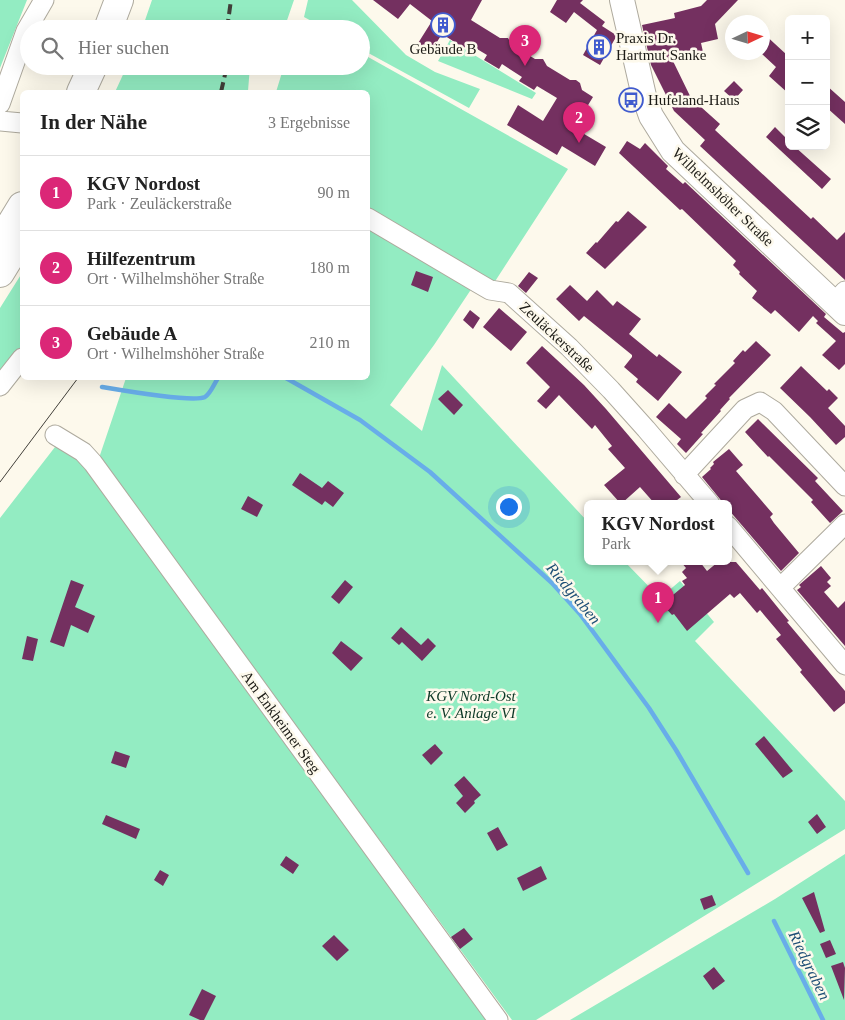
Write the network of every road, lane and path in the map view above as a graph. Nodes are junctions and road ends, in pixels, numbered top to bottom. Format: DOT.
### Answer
graph roads {
  1 [pos="44,0"];
  2 [pos="119,0"];
  3 [pos="138,0"];
  4 [pos="622,0"];
  5 [pos="32,20"];
  6 [pos="111,20"];
  7 [pos="130,20"];
  8 [pos="20,48"];
  9 [pos="89,75"];
  10 [pos="107,75"];
  11 [pos="82,90"];
  12 [pos="101,90"];
  13 [pos="0,104"];
  14 [pos="0,121"];
  15 [pos="20,123"];
  16 [pos="20,209"];
  17 [pos="370,219"];
  18 [pos="20,240"];
  19 [pos="0,242"];
  20 [pos="0,273"];
  21 [pos="841,302"];
  22 [pos="20,361"];
  23 [pos="0,386"];
  24 [pos="55,435"];
  25 [pos="684,475"];
  26 [pos="845,486"];
  27 [pos="706,500"];
  28 [pos="845,524"];
  29 [pos="732,531"];
  30 [pos="781,587"];
  31 [pos="845,665"];
  32 [pos="498,1020"];
  1 -- 5 [label="street"];
  2 -- 6 [label="highway"];
  3 -- 7 [label="highway"];
  4 -- 21 [label="main road, Wilhelmshöher Straße"];
  8 -- 13 [label="street"];
  9 -- 11 [label="highway"];
  10 -- 12 [label="highway"];
  14 -- 15 [label="street"];
  16 -- 19 [label="highway"];
  17 -- 25 [label="street, Zeuläckerstraße"];
  18 -- 20 [label="highway"];
  22 -- 23 [label="street"];
  24 -- 32 [label="street, Am Enkheimer Steg"];
  25 -- 26 [label="street"];
  25 -- 27 [label="street, Zeuläckerstraße"];
  28 -- 30 [label="street"];
  29 -- 30 [label="street"];
  30 -- 31 [label="street"];
}
